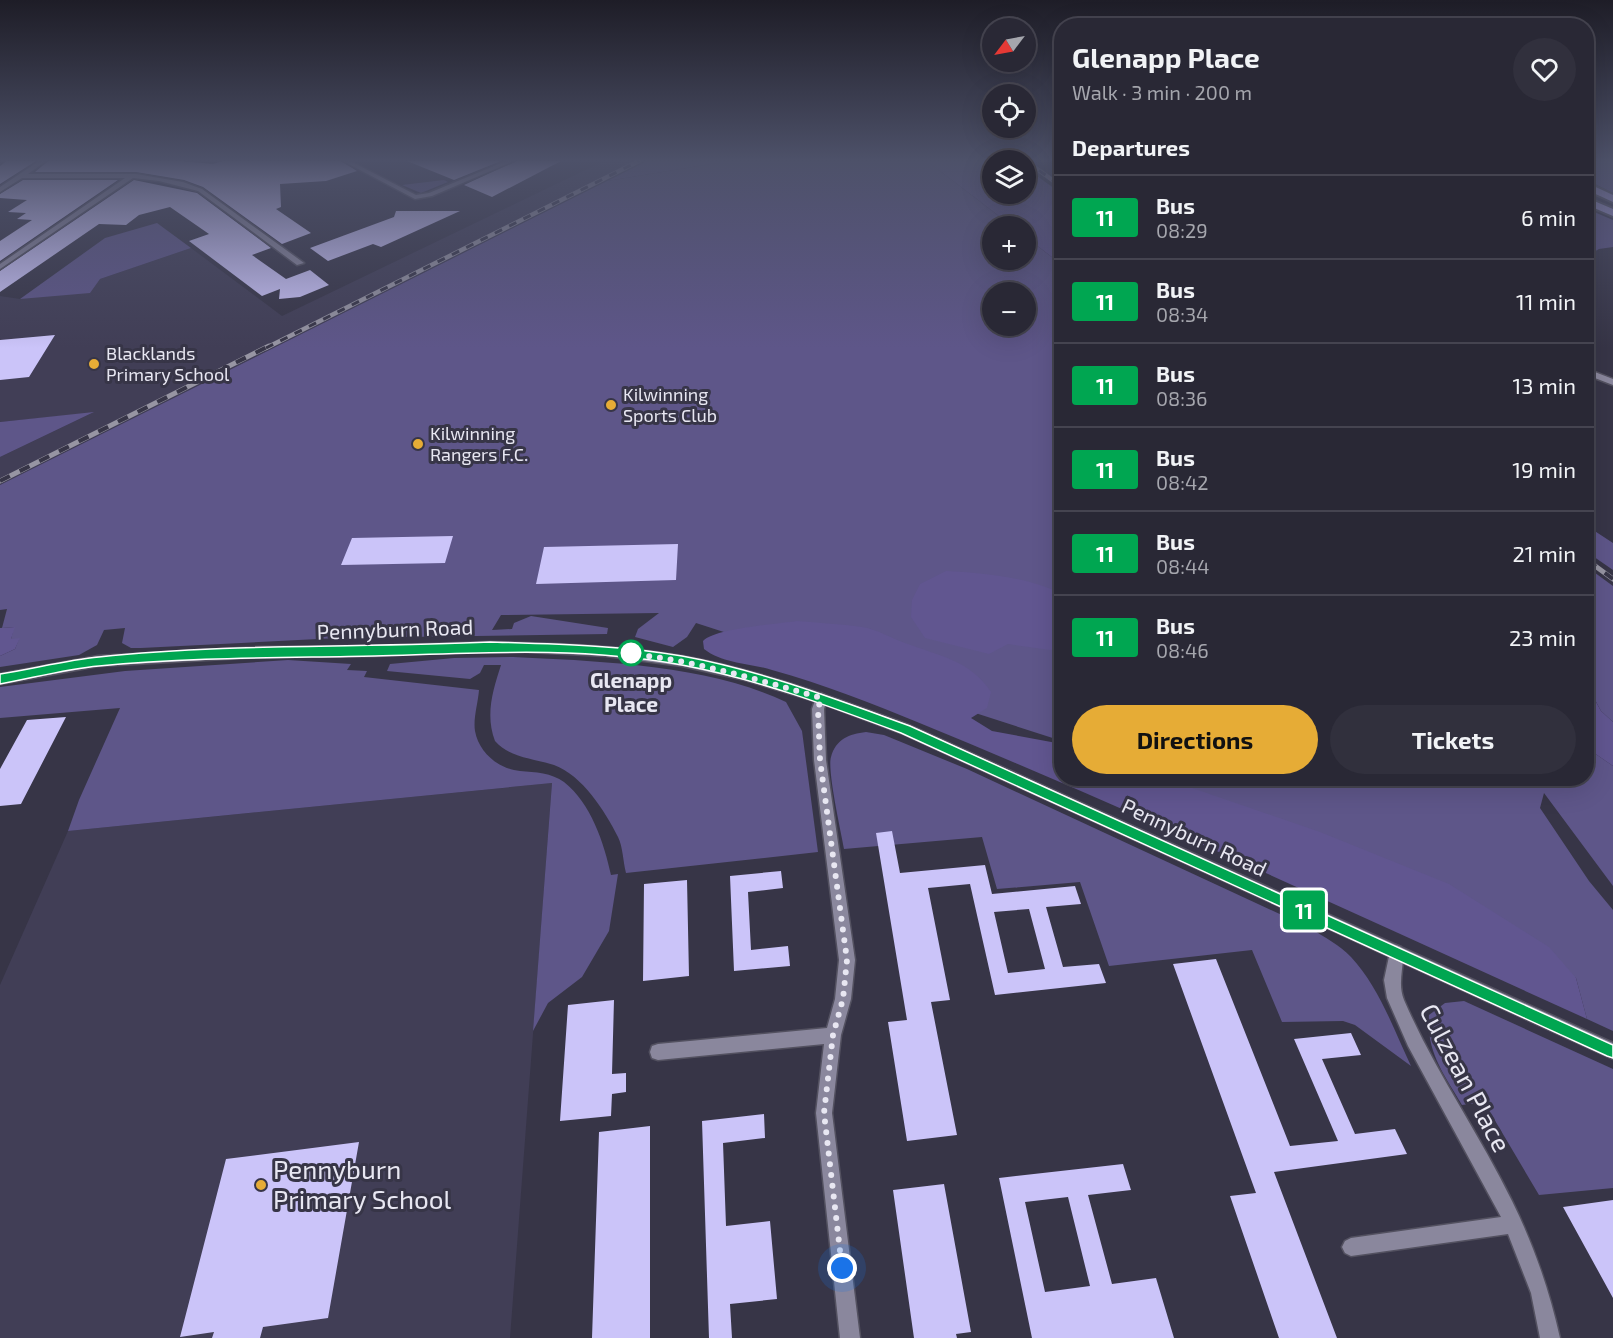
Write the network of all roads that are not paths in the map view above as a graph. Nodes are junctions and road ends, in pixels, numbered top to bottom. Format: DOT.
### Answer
graph roads {
  1 [pos="63,223"];
  2 [pos="246,223"];
  3 [pos="300,263"];
  4 [pos="0,267"];
  5 [pos="1594,375"];
  6 [pos="1613,382"];
  7 [pos="0,679"];
  8 [pos="821,698"];
  9 [pos="1396,952"];
  10 [pos="833,1035"];
  11 [pos="1613,1051"];
  12 [pos="658,1052"];
  13 [pos="1512,1224"];
  14 [pos="1351,1247"];
  15 [pos="850,1338"];
  16 [pos="1550,1338"];
  1 -- 4 [label="street"];
  2 -- 3 [label="street"];
  5 -- 6 [label="street"];
  7 -- 8 [label="street, Pennyburn Road"];
  8 -- 9 [label="street, Pennyburn Road"];
  8 -- 10 [label="street"];
  9 -- 11 [label="street, Pennyburn Road"];
  9 -- 13 [label="street, Culzean Place"];
  10 -- 12 [label="street"];
  10 -- 15 [label="street"];
  13 -- 14 [label="street"];
  13 -- 16 [label="street, Culzean Place"];
}
